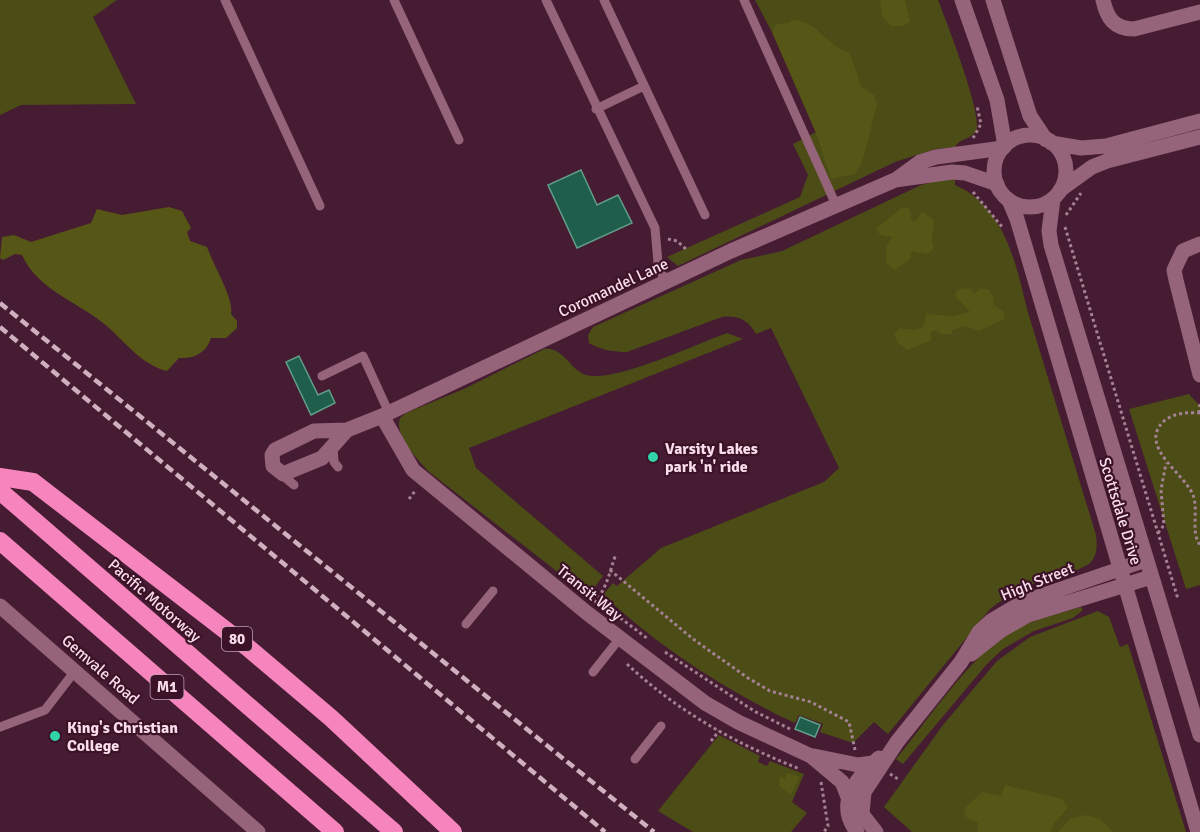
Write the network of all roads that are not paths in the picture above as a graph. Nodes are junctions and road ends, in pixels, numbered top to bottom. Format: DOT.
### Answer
graph roads {
  1 [pos="225,0"];
  2 [pos="394,0"];
  3 [pos="546,0"];
  4 [pos="604,0"];
  5 [pos="744,0"];
  6 [pos="962,0"];
  7 [pos="993,0"];
  8 [pos="1103,0"];
  9 [pos="1200,12"];
  10 [pos="644,86"];
  11 [pos="596,110"];
  12 [pos="1200,121"];
  13 [pos="1200,137"];
  14 [pos="459,140"];
  15 [pos="1048,141"];
  16 [pos="1004,147"];
  17 [pos="895,180"];
  18 [pos="997,184"];
  19 [pos="1057,195"];
  20 [pos="1009,201"];
  21 [pos="836,205"];
  22 [pos="320,206"];
  23 [pos="705,215"];
  24 [pos="1200,244"];
  25 [pos="665,282"];
  26 [pos="1200,375"];
  27 [pos="322,376"];
  28 [pos="385,415"];
  29 [pos="319,430"];
  30 [pos="347,430"];
  31 [pos="333,447"];
  32 [pos="338,467"];
  33 [pos="278,472"];
  34 [pos="0,477"];
  35 [pos="294,485"];
  36 [pos="0,491"];
  37 [pos="0,541"];
  38 [pos="1146,560"];
  39 [pos="1119,570"];
  40 [pos="1151,577"];
  41 [pos="1124,585"];
  42 [pos="493,591"];
  43 [pos="0,606"];
  44 [pos="466,624"];
  45 [pos="620,638"];
  46 [pos="961,662"];
  47 [pos="75,671"];
  48 [pos="593,672"];
  49 [pos="661,726"];
  50 [pos="0,727"];
  51 [pos="1200,735"];
  52 [pos="897,742"];
  53 [pos="811,756"];
  54 [pos="635,759"];
  55 [pos="873,763"];
  56 [pos="848,797"];
  57 [pos="258,832"];
  58 [pos="335,832"];
  59 [pos="394,832"];
  60 [pos="453,832"];
  61 [pos="857,832"];
  62 [pos="876,832"];
  63 [pos="1198,832"];
  1 -- 22 [label="lane"];
  2 -- 14 [label="lane"];
  3 -- 11 [label="lane"];
  4 -- 10 [label="lane"];
  5 -- 21 [label="lane"];
  6 -- 16 [label="street"];
  7 -- 15 [label="street"];
  8 -- 9 [label="street"];
  10 -- 11 [label="lane"];
  10 -- 23 [label="lane"];
  11 -- 25 [label="lane"];
  12 -- 15 [label="street"];
  13 -- 19 [label="street"];
  15 -- 16 [label="street"];
  15 -- 19 [label="street"];
  16 -- 17 [label="street, Coromandel Lane"];
  16 -- 18 [label="street"];
  17 -- 18 [label="street, Coromandel Lane"];
  17 -- 21 [label="street, Coromandel Lane"];
  18 -- 20 [label="street"];
  19 -- 20 [label="street"];
  19 -- 38 [label="street, Scottsdale Drive"];
  20 -- 39 [label="street, Scottsdale Drive"];
  21 -- 25 [label="street, Coromandel Lane"];
  24 -- 26 [label="street"];
  25 -- 28 [label="street, Coromandel Lane"];
  27 -- 28 [label="lane"];
  28 -- 30 [label="street, Coromandel Lane"];
  28 -- 45 [label="street, Transit Way"];
  29 -- 30 [label="street, Coromandel Lane"];
  29 -- 31 [label="lane"];
  29 -- 33 [label="street, Coromandel Lane"];
  30 -- 31 [label="street, Coromandel Lane"];
  31 -- 32 [label="lane"];
  31 -- 33 [label="street, Coromandel Lane"];
  33 -- 35 [label="lane"];
  34 -- 60 [label="highway, 80"];
  36 -- 59 [label="highway, Pacific Motorway / M1"];
  37 -- 58 [label="highway, M1"];
  38 -- 39 [label="street, High Street"];
  38 -- 40 [label="street, Scottsdale Drive"];
  39 -- 41 [label="street, Scottsdale Drive"];
  39 -- 46 [label="street, High Street"];
  40 -- 41 [label="street, High Street"];
  40 -- 51 [label="street, Scottsdale Drive"];
  41 -- 46 [label="street, High Street"];
  41 -- 63 [label="street, Scottsdale Drive"];
  42 -- 44 [label="lane"];
  43 -- 47 [label="street, Gemvale Road"];
  45 -- 48 [label="lane"];
  45 -- 53 [label="street, Transit Way"];
  46 -- 52 [label="street, High Street"];
  47 -- 50 [label="lane"];
  47 -- 57 [label="street, Gemvale Road"];
  49 -- 54 [label="lane"];
  52 -- 55 [label="street"];
  52 -- 62 [label="street"];
  53 -- 55 [label="street, Transit Way"];
  53 -- 56 [label="street, Transit Way"];
  55 -- 56 [label="street"];
  56 -- 61 [label="street"];
}
